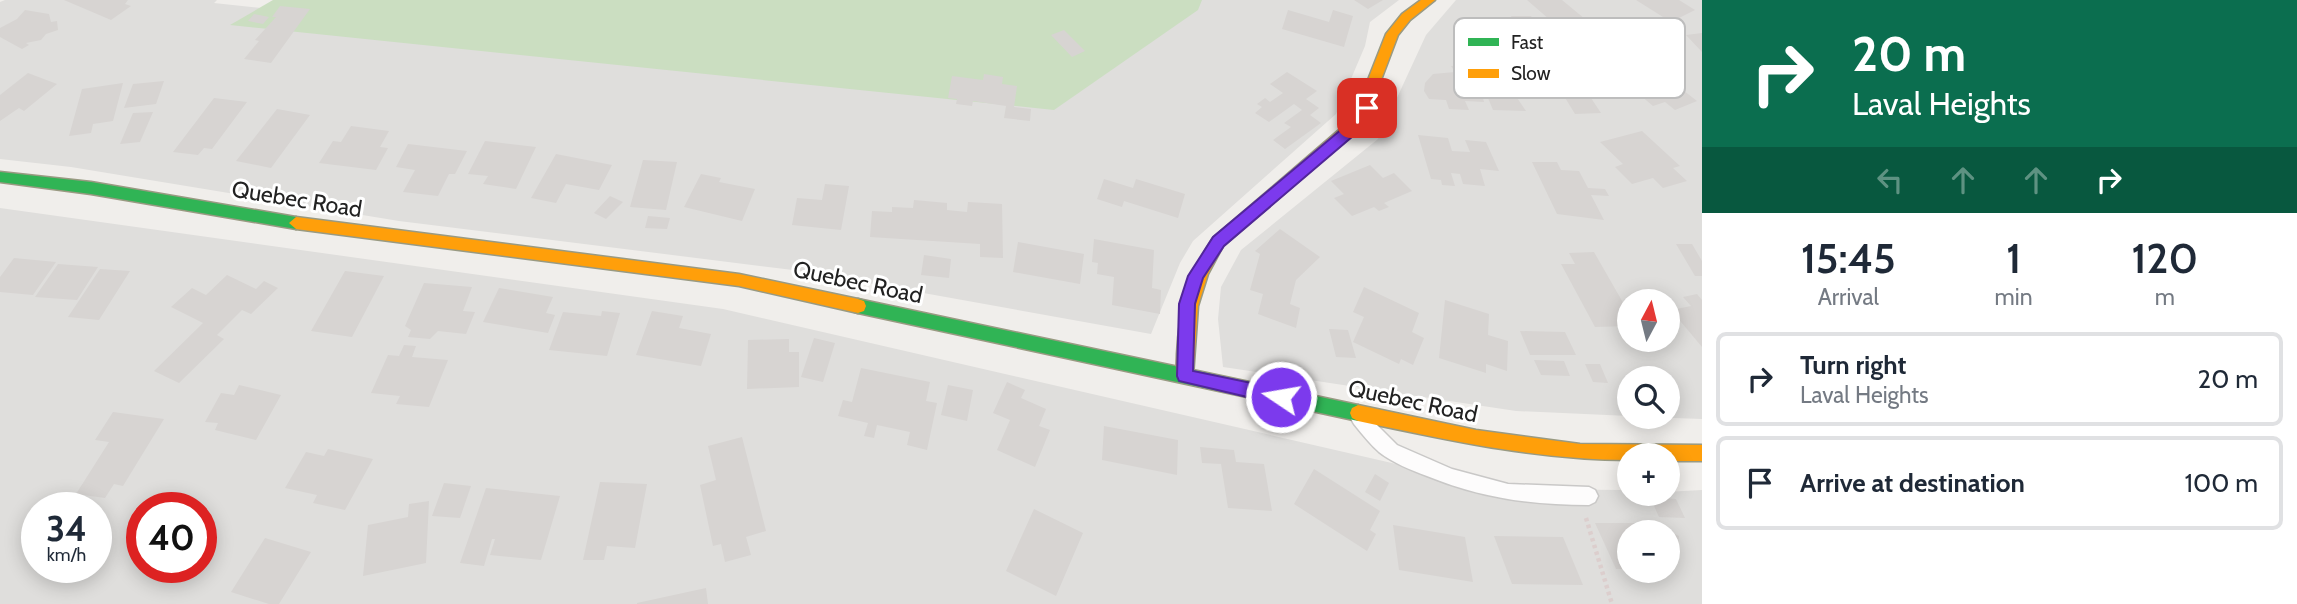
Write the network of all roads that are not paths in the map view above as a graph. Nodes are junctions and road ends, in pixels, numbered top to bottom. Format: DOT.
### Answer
graph roads {
  1 [pos="1429,0"];
  2 [pos="0,177"];
  3 [pos="1185,376"];
  4 [pos="1353,412"];
  5 [pos="1702,453"];
  6 [pos="1589,496"];
  1 -- 3 [label="street"];
  2 -- 3 [label="street, Quebec Road"];
  3 -- 4 [label="street, Quebec Road"];
  4 -- 5 [label="street, Quebec Road"];
  4 -- 6 [label="lane"];
}
